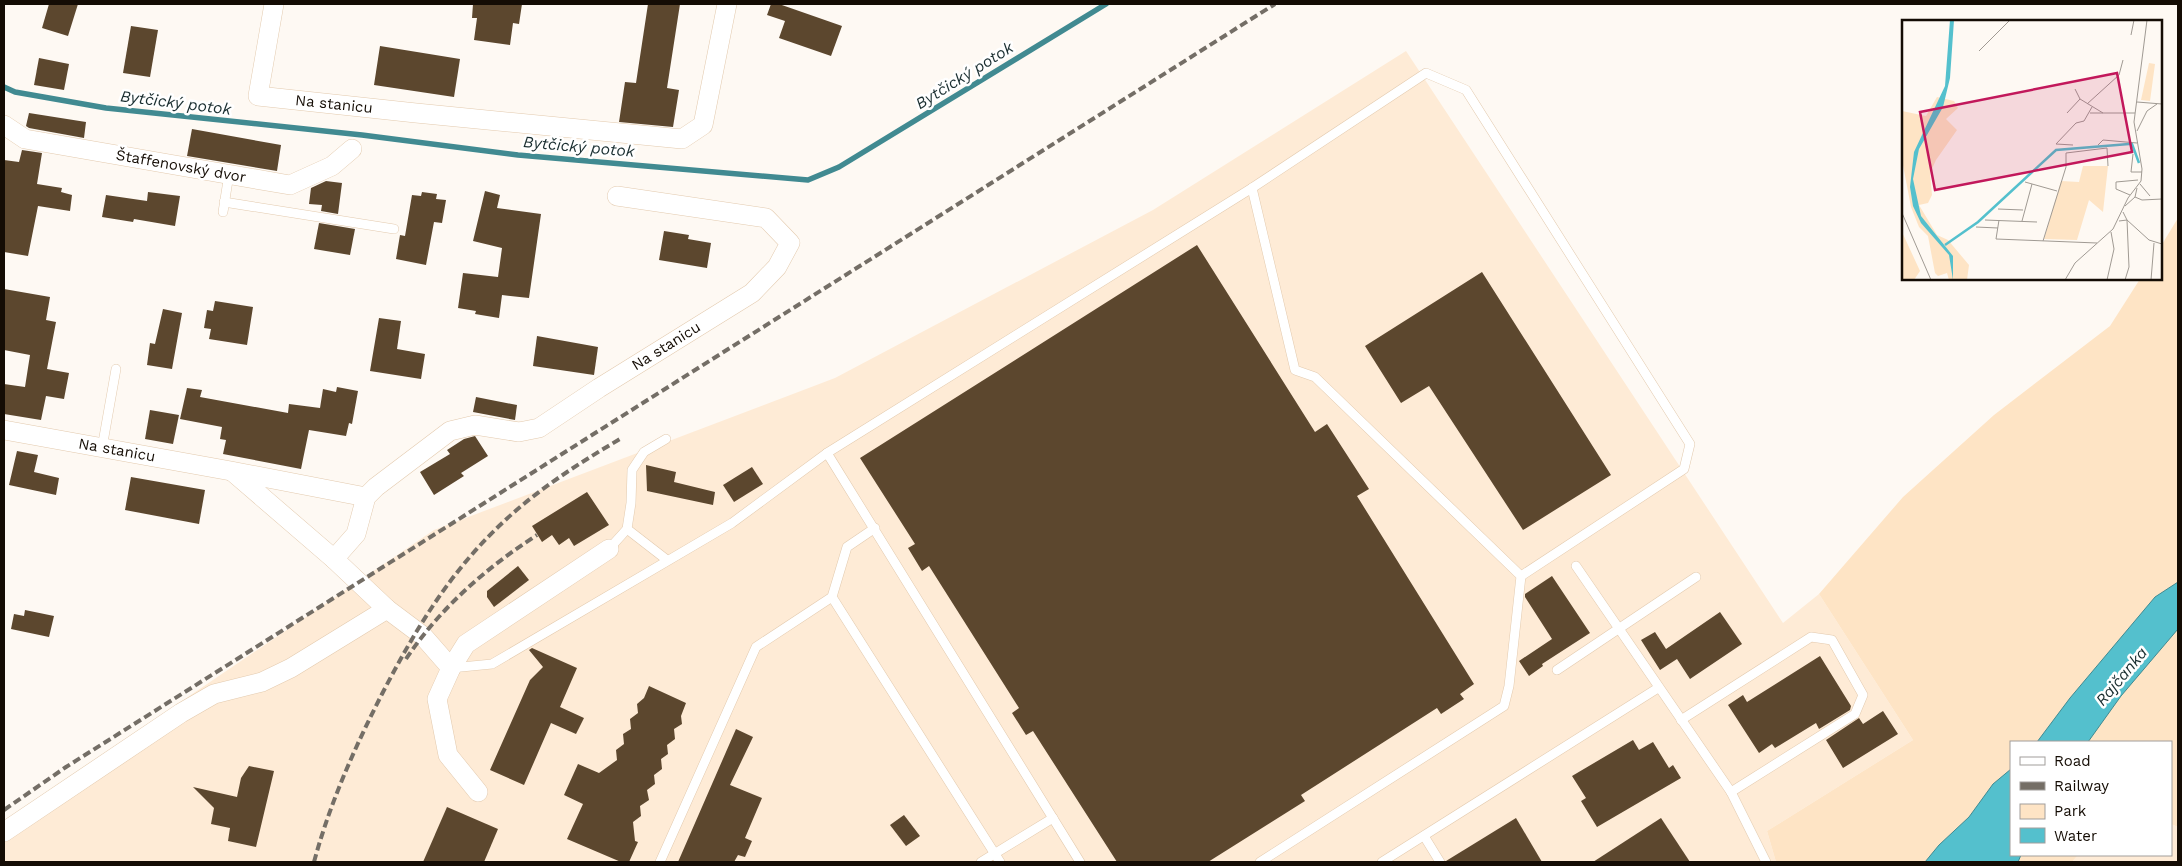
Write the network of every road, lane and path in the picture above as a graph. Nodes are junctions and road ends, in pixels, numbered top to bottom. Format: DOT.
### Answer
graph roads {
  1 [pos="274,4"];
  2 [pos="727,4"];
  3 [pos="4,125"];
  4 [pos="352,149"];
  5 [pos="229,174"];
  6 [pos="1252,188"];
  7 [pos="617,196"];
  8 [pos="224,202"];
  9 [pos="223,212"];
  10 [pos="394,229"];
  11 [pos="116,369"];
  12 [pos="4,430"];
  13 [pos="666,439"];
  14 [pos="102,448"];
  15 [pos="827,453"];
  16 [pos="231,471"];
  17 [pos="366,497"];
  18 [pos="875,528"];
  19 [pos="627,529"];
  20 [pos="610,549"];
  21 [pos="334,559"];
  22 [pos="667,560"];
  23 [pos="1576,566"];
  24 [pos="1521,576"];
  25 [pos="1696,577"];
  26 [pos="832,597"];
  27 [pos="387,609"];
  28 [pos="1618,629"];
  29 [pos="451,668"];
  30 [pos="1557,670"];
  31 [pos="1658,688"];
  32 [pos="1681,720"];
  33 [pos="478,792"];
  34 [pos="1731,792"];
  35 [pos="1053,818"];
  36 [pos="4,832"];
  37 [pos="1424,836"];
  38 [pos="994,854"];
  39 [pos="660,862"];
  40 [pos="981,862"];
  41 [pos="1000,862"];
  42 [pos="1080,862"];
  43 [pos="1260,862"];
  44 [pos="1382,862"];
  45 [pos="1440,862"];
  46 [pos="1766,862"];
  1 -- 2 [label="street, Na stanicu"];
  3 -- 5 [label="street, Štaffenovský dvor"];
  4 -- 5 [label="street, Štaffenovský dvor"];
  5 -- 8 [label="lane"];
  6 -- 15 [label="lane"];
  6 -- 24 [label="lane"];
  6 -- 24 [label="lane"];
  7 -- 17 [label="street, Na stanicu"];
  8 -- 9 [label="lane"];
  8 -- 10 [label="lane"];
  11 -- 14 [label="lane"];
  12 -- 14 [label="street, Na stanicu"];
  13 -- 19 [label="lane"];
  14 -- 16 [label="street, Na stanicu"];
  15 -- 18 [label="lane"];
  15 -- 22 [label="lane"];
  16 -- 17 [label="street, Na stanicu"];
  16 -- 21 [label="street"];
  17 -- 21 [label="street"];
  18 -- 26 [label="lane"];
  18 -- 35 [label="lane"];
  19 -- 20 [label="lane"];
  19 -- 22 [label="lane"];
  20 -- 29 [label="street"];
  21 -- 27 [label="street"];
  22 -- 29 [label="lane"];
  23 -- 28 [label="lane"];
  24 -- 43 [label="lane"];
  25 -- 28 [label="lane"];
  26 -- 38 [label="lane"];
  26 -- 39 [label="lane"];
  27 -- 29 [label="street"];
  27 -- 36 [label="street"];
  28 -- 30 [label="lane"];
  28 -- 31 [label="lane"];
  29 -- 33 [label="street"];
  31 -- 32 [label="lane"];
  31 -- 37 [label="lane"];
  32 -- 34 [label="lane"];
  32 -- 34 [label="lane"];
  34 -- 46 [label="lane"];
  35 -- 38 [label="lane"];
  35 -- 42 [label="lane"];
  37 -- 44 [label="lane"];
  37 -- 45 [label="lane"];
  38 -- 40 [label="lane"];
  38 -- 41 [label="lane"];
}
